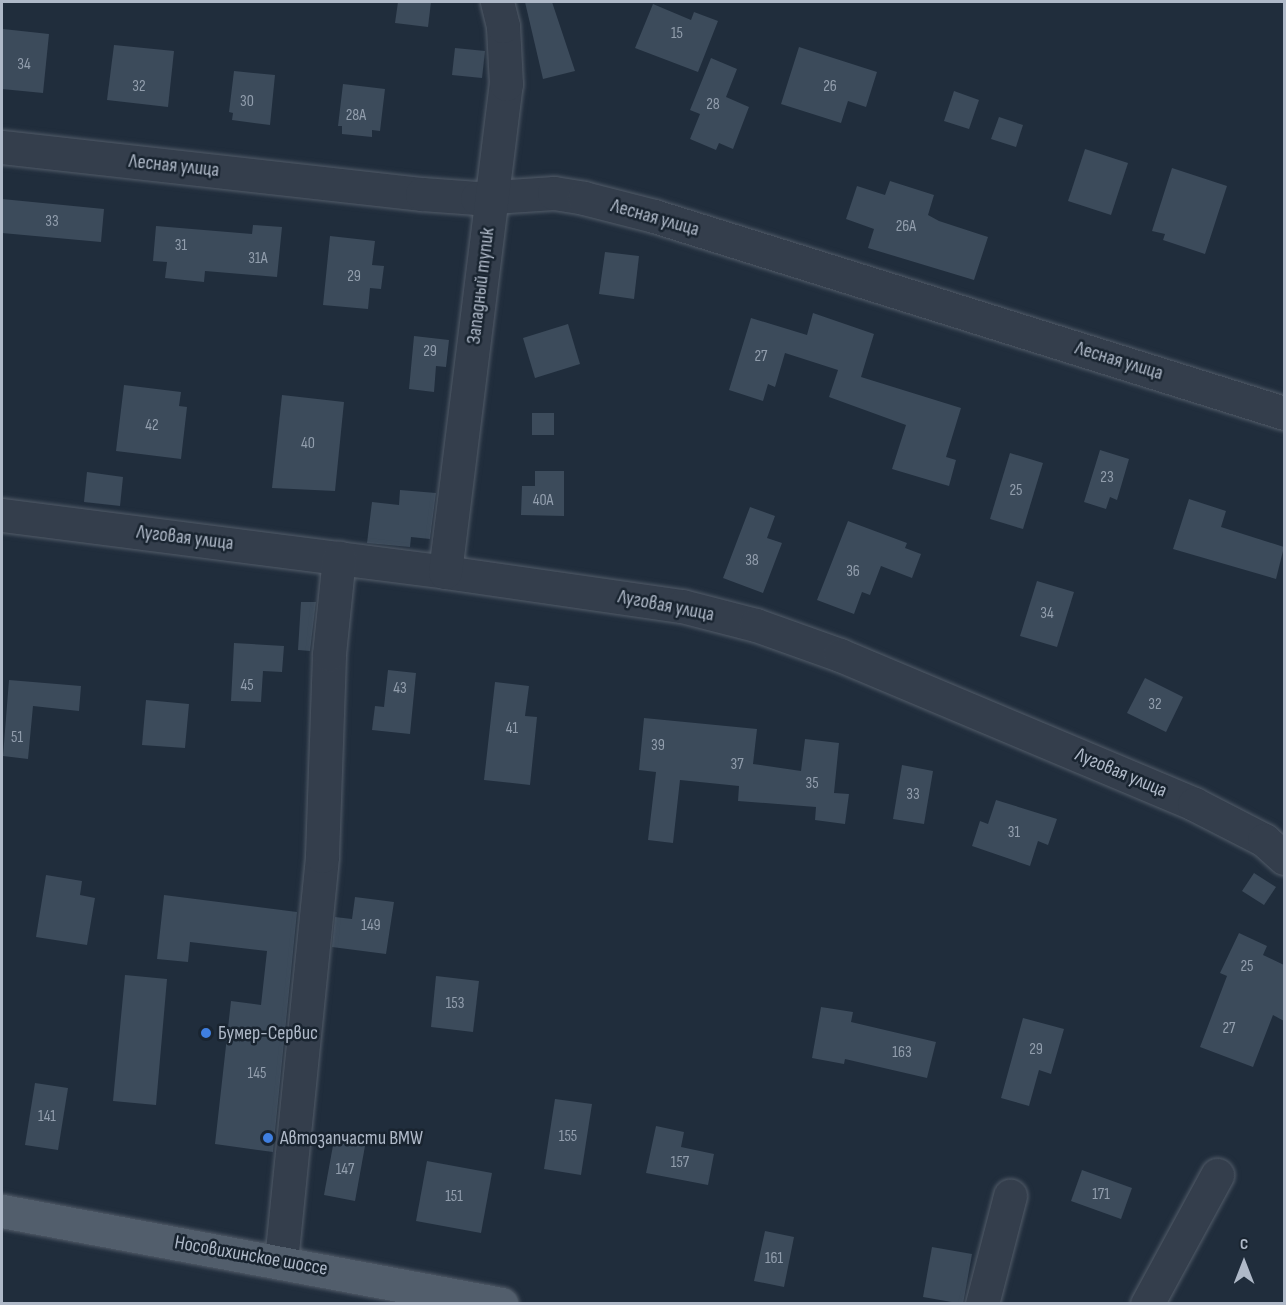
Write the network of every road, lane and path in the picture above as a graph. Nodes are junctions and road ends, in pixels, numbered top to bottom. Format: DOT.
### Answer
graph roads {
  1 [pos="497,2"];
  2 [pos="2,147"];
  3 [pos="492,196"];
  4 [pos="1284,413"];
  5 [pos="2,515"];
  6 [pos="339,558"];
  7 [pos="445,572"];
  8 [pos="1284,858"];
  9 [pos="1217,1175"];
  10 [pos="1010,1197"];
  11 [pos="2,1211"];
  12 [pos="281,1261"];
  13 [pos="501,1304"];
  14 [pos="982,1304"];
  15 [pos="1147,1304"];
  1 -- 3 [label="street, Западный тупик"];
  2 -- 3 [label="street, Лесная улица"];
  3 -- 4 [label="street, Лесная улица"];
  3 -- 7 [label="street, Западный тупик"];
  5 -- 6 [label="street, Луговая улица"];
  6 -- 7 [label="street, Луговая улица"];
  6 -- 12 [label="street"];
  7 -- 8 [label="street, Луговая улица"];
  9 -- 15 [label="street"];
  10 -- 14 [label="street"];
  11 -- 12 [label="main road, Носовихинское шоссе"];
  12 -- 13 [label="main road, Носовихинское шоссе"];
}
